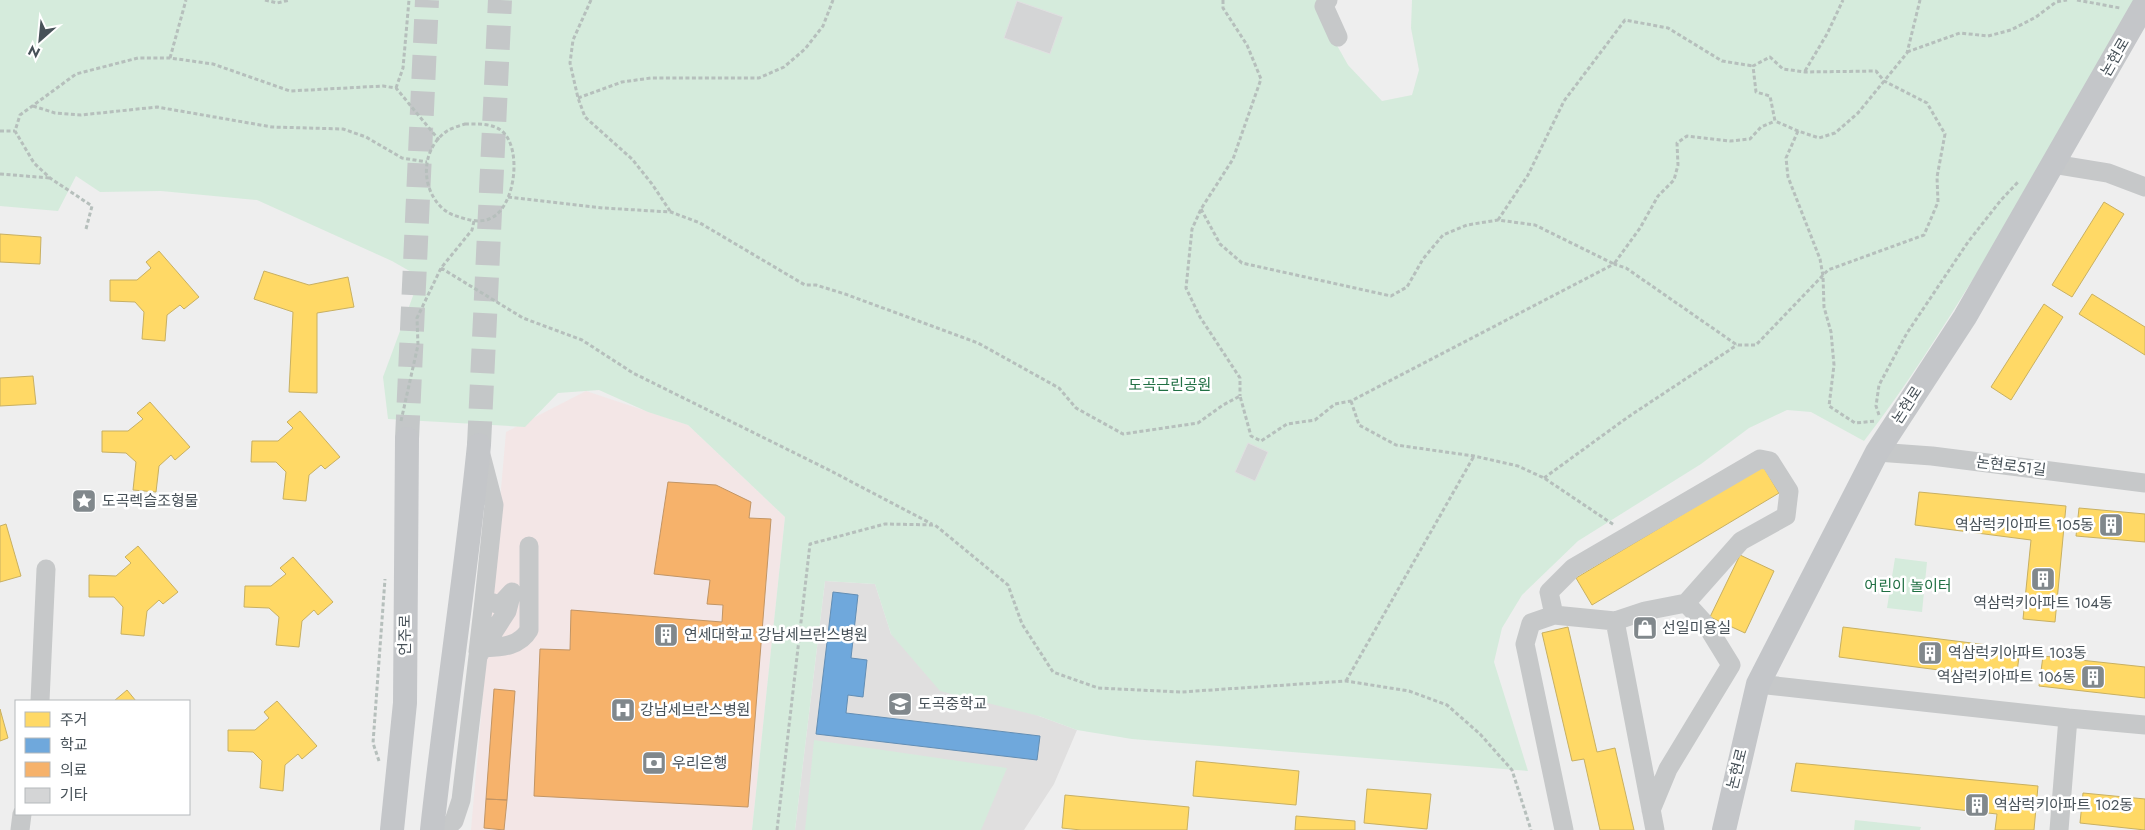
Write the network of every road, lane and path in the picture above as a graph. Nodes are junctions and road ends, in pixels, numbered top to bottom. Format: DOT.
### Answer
graph roads {
  1 [pos="186,0"];
  2 [pos="265,0"];
  3 [pos="290,0"];
  4 [pos="409,0"];
  5 [pos="591,0"];
  6 [pos="833,0"];
  7 [pos="1223,0"];
  8 [pos="1328,0"];
  9 [pos="1843,0"];
  10 [pos="1920,0"];
  11 [pos="2067,0"];
  12 [pos="2077,0"];
  13 [pos="2144,4"];
  14 [pos="1338,37"];
  15 [pos="1907,53"];
  16 [pos="170,58"];
  17 [pos="1753,66"];
  18 [pos="1805,72"];
  19 [pos="1884,82"];
  20 [pos="396,88"];
  21 [pos="578,98"];
  22 [pos="32,105"];
  23 [pos="1775,121"];
  24 [pos="0,131"];
  25 [pos="15,131"];
  26 [pos="1798,131"];
  27 [pos="438,140"];
  28 [pos="427,162"];
  29 [pos="2053,164"];
  30 [pos="0,174"];
  31 [pos="50,178"];
  32 [pos="2023,178"];
  33 [pos="2145,187"];
  34 [pos="508,197"];
  35 [pos="1201,209"];
  36 [pos="671,212"];
  37 [pos="1498,220"];
  38 [pos="86,229"];
  39 [pos="1614,264"];
  40 [pos="441,268"];
  41 [pos="1824,276"];
  42 [pos="1738,345"];
  43 [pos="1240,396"];
  44 [pos="1351,401"];
  45 [pos="407,438"];
  46 [pos="479,445"];
  47 [pos="1877,452"];
  48 [pos="1474,456"];
  49 [pos="1544,478"];
  50 [pos="2145,483"];
  51 [pos="935,525"];
  52 [pos="1642,526"];
  53 [pos="529,546"];
  54 [pos="46,569"];
  55 [pos="484,600"];
  56 [pos="1686,603"];
  57 [pos="1554,615"];
  58 [pos="1615,621"];
  59 [pos="480,652"];
  60 [pos="1346,681"];
  61 [pos="1758,684"];
  62 [pos="40,700"];
  63 [pos="2068,718"];
  64 [pos="2145,725"];
  65 [pos="1651,810"];
  66 [pos="22,815"];
  67 [pos="20,830"];
  68 [pos="392,830"];
  69 [pos="432,830"];
  70 [pos="444,830"];
  71 [pos="777,830"];
  72 [pos="1531,830"];
  73 [pos="1564,830"];
  74 [pos="1655,830"];
  75 [pos="1724,830"];
  76 [pos="2059,830"];
  1 -- 16 [label="path"];
  2 -- 3 [label="path"];
  4 -- 20 [label="path"];
  5 -- 21 [label="path"];
  6 -- 21 [label="path"];
  7 -- 35 [label="path"];
  8 -- 14 [label="street"];
  9 -- 18 [label="path"];
  10 -- 15 [label="path"];
  11 -- 15 [label="path"];
  12 -- 13 [label="path"];
  13 -- 29 [label="main road, 논현로"];
  15 -- 19 [label="path"];
  16 -- 20 [label="path"];
  16 -- 22 [label="path"];
  17 -- 18 [label="path"];
  17 -- 23 [label="path"];
  17 -- 37 [label="path"];
  18 -- 19 [label="path"];
  19 -- 26 [label="path"];
  19 -- 41 [label="path"];
  20 -- 27 [label="path"];
  21 -- 36 [label="path"];
  22 -- 25 [label="path"];
  22 -- 28 [label="path"];
  23 -- 26 [label="path"];
  23 -- 39 [label="path"];
  24 -- 25 [label="path"];
  25 -- 31 [label="path"];
  26 -- 41 [label="path"];
  27 -- 28 [label="path"];
  27 -- 34 [label="path"];
  28 -- 34 [label="path"];
  29 -- 33 [label="street"];
  29 -- 47 [label="main road, 논현로"];
  30 -- 31 [label="path"];
  31 -- 38 [label="path"];
  32 -- 41 [label="path"];
  34 -- 36 [label="path"];
  35 -- 37 [label="path"];
  35 -- 43 [label="path"];
  36 -- 43 [label="path"];
  37 -- 39 [label="path"];
  39 -- 42 [label="path"];
  39 -- 44 [label="path"];
  40 -- 51 [label="path"];
  41 -- 42 [label="path"];
  42 -- 49 [label="path"];
  43 -- 44 [label="path"];
  44 -- 48 [label="path"];
  45 -- 68 [label="main road, 언주로"];
  46 -- 55 [label="street"];
  46 -- 69 [label="main road"];
  47 -- 50 [label="street, 논현로51길"];
  47 -- 61 [label="main road, 논현로"];
  48 -- 49 [label="path"];
  48 -- 60 [label="path"];
  49 -- 52 [label="path"];
  51 -- 60 [label="path"];
  51 -- 71 [label="path"];
  52 -- 56 [label="street"];
  52 -- 57 [label="street"];
  53 -- 59 [label="street"];
  54 -- 62 [label="street"];
  55 -- 59 [label="street"];
  55 -- 59 [label="street"];
  56 -- 58 [label="street"];
  56 -- 65 [label="street"];
  57 -- 58 [label="street"];
  57 -- 73 [label="street"];
  58 -- 65 [label="street"];
  59 -- 70 [label="street"];
  60 -- 72 [label="path"];
  61 -- 63 [label="street"];
  61 -- 75 [label="main road, 논현로"];
  63 -- 64 [label="street"];
  63 -- 76 [label="street"];
  65 -- 74 [label="street"];
  66 -- 67 [label="street"];
}
